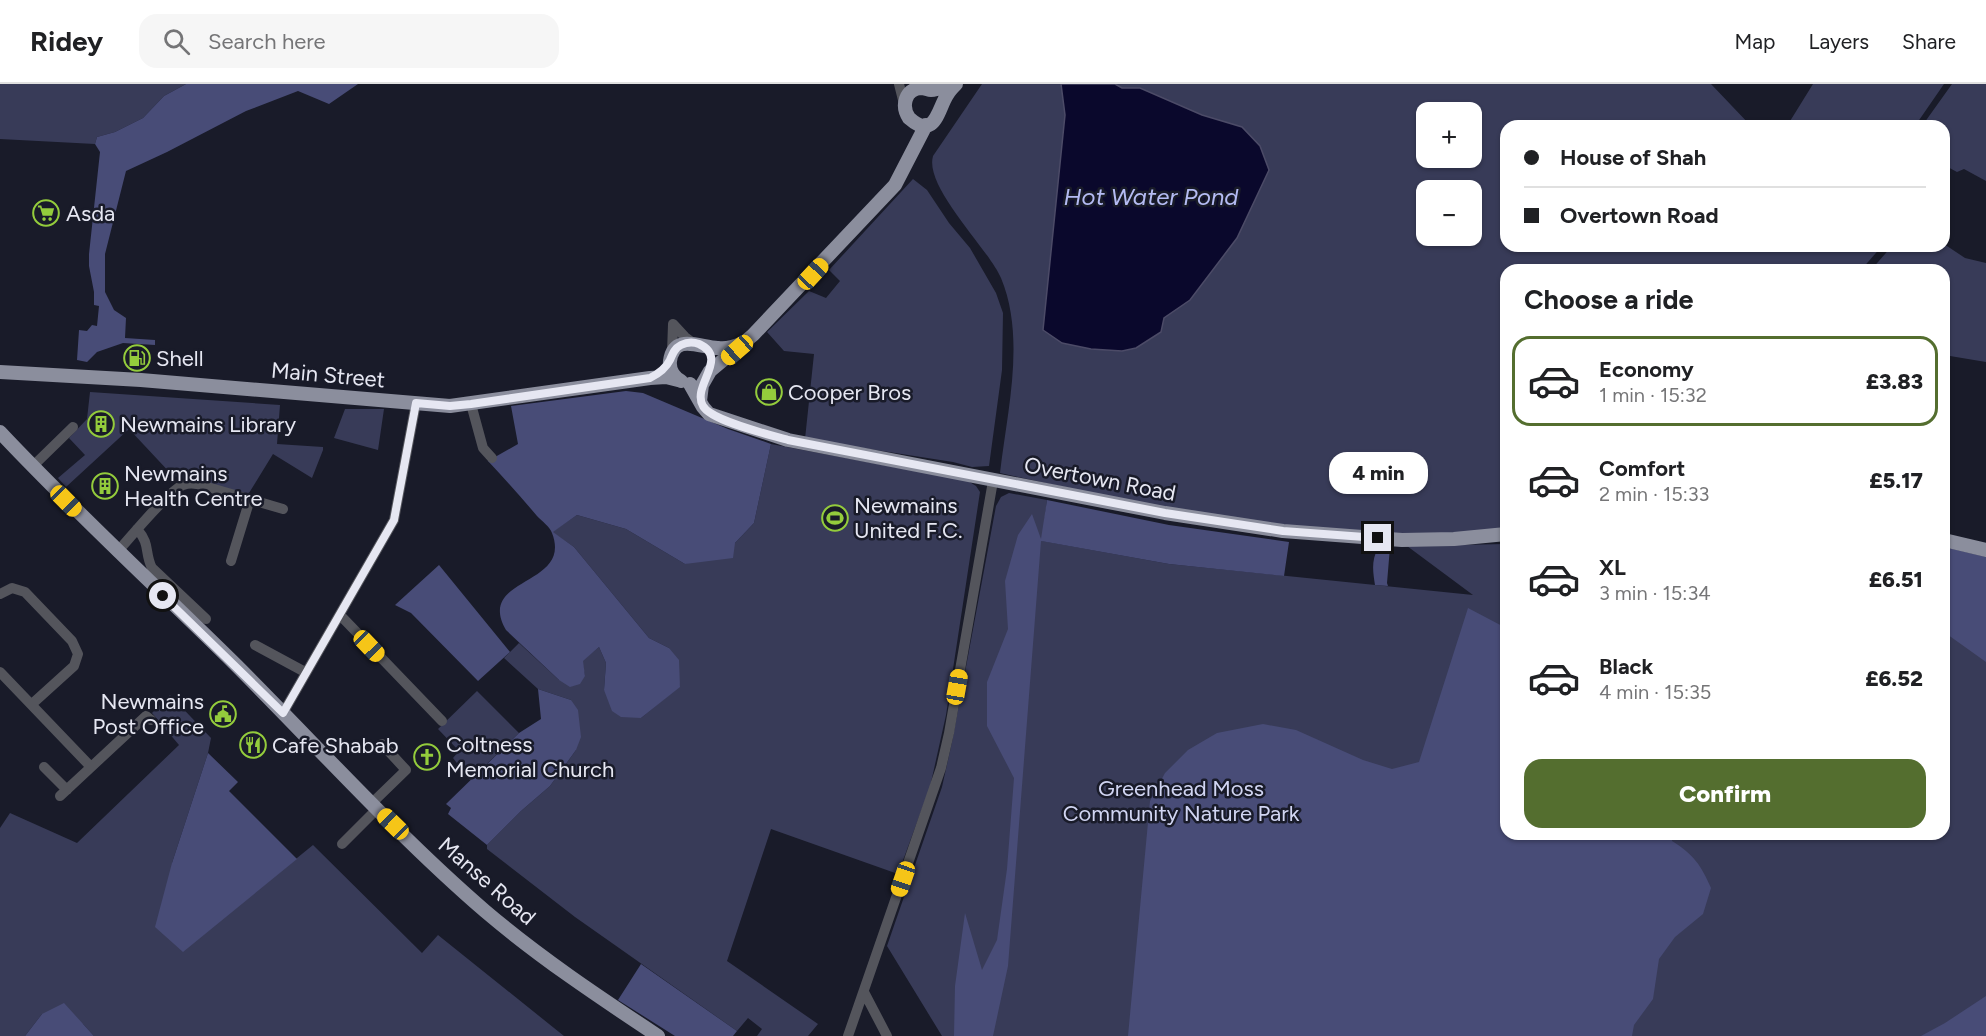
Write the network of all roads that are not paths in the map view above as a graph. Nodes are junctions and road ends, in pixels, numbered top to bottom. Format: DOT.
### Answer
graph roads {
  1 [pos="899,84"];
  2 [pos="951,84"];
  3 [pos="956,84"];
  4 [pos="918,87"];
  5 [pos="904,104"];
  6 [pos="942,107"];
  7 [pos="919,123"];
  8 [pos="744,344"];
  9 [pos="698,345"];
  10 [pos="671,357"];
  11 [pos="0,372"];
  12 [pos="708,374"];
  13 [pos="650,378"];
  14 [pos="684,382"];
  15 [pos="700,401"];
  16 [pos="416,403"];
  17 [pos="471,404"];
  18 [pos="74,427"];
  19 [pos="0,432"];
  20 [pos="492,458"];
  21 [pos="33,466"];
  22 [pos="993,481"];
  23 [pos="250,499"];
  24 [pos="283,509"];
  25 [pos="137,530"];
  26 [pos="1500,535"];
  27 [pos="1950,541"];
  28 [pos="1986,550"];
  29 [pos="117,552"];
  30 [pos="231,561"];
  31 [pos="0,594"];
  32 [pos="340,615"];
  33 [pos="206,619"];
  34 [pos="255,645"];
  35 [pos="0,672"];
  36 [pos="305,672"];
  37 [pos="32,704"];
  38 [pos="283,713"];
  39 [pos="151,720"];
  40 [pos="442,721"];
  41 [pos="382,744"];
  42 [pos="45,767"];
  43 [pos="91,767"];
  44 [pos="374,806"];
  45 [pos="344,837"];
  46 [pos="862,997"];
  47 [pos="658,1036"];
  48 [pos="848,1036"];
  49 [pos="887,1036"];
  1 -- 5 [label="street"];
  2 -- 4 [label="main road"];
  3 -- 6 [label="main road"];
  4 -- 5 [label="main road"];
  4 -- 6 [label="main road"];
  5 -- 7 [label="main road"];
  6 -- 7 [label="main road"];
  7 -- 8 [label="main road"];
  8 -- 9 [label="main road"];
  8 -- 12 [label="main road"];
  9 -- 10 [label="main road"];
  9 -- 10 [label="street"];
  9 -- 12 [label="main road"];
  10 -- 13 [label="main road"];
  10 -- 14 [label="main road"];
  11 -- 16 [label="main road, Main Street"];
  12 -- 14 [label="main road"];
  12 -- 15 [label="main road"];
  13 -- 14 [label="main road, Main Street"];
  13 -- 17 [label="main road, Main Street"];
  14 -- 15 [label="main road, Overtown Road"];
  15 -- 22 [label="main road, Overtown Road"];
  16 -- 17 [label="main road, Main Street"];
  16 -- 32 [label="street"];
  17 -- 20 [label="street"];
  18 -- 21 [label="street"];
  19 -- 21 [label="main road, Manse Road"];
  21 -- 29 [label="main road, Manse Road"];
  22 -- 26 [label="main road, Overtown Road"];
  22 -- 46 [label="street"];
  23 -- 24 [label="street"];
  23 -- 25 [label="street"];
  23 -- 30 [label="street"];
  25 -- 29 [label="street"];
  25 -- 33 [label="street"];
  27 -- 28 [label="main road"];
  29 -- 38 [label="main road, Manse Road"];
  31 -- 37 [label="street"];
  32 -- 36 [label="street"];
  32 -- 40 [label="street"];
  34 -- 36 [label="street"];
  35 -- 37 [label="street"];
  36 -- 38 [label="street"];
  37 -- 43 [label="street"];
  38 -- 44 [label="main road, Manse Road"];
  39 -- 43 [label="street"];
  41 -- 44 [label="street"];
  42 -- 43 [label="street"];
  44 -- 45 [label="street"];
  44 -- 47 [label="main road, Manse Road"];
  46 -- 48 [label="street"];
  46 -- 49 [label="street"];
}
